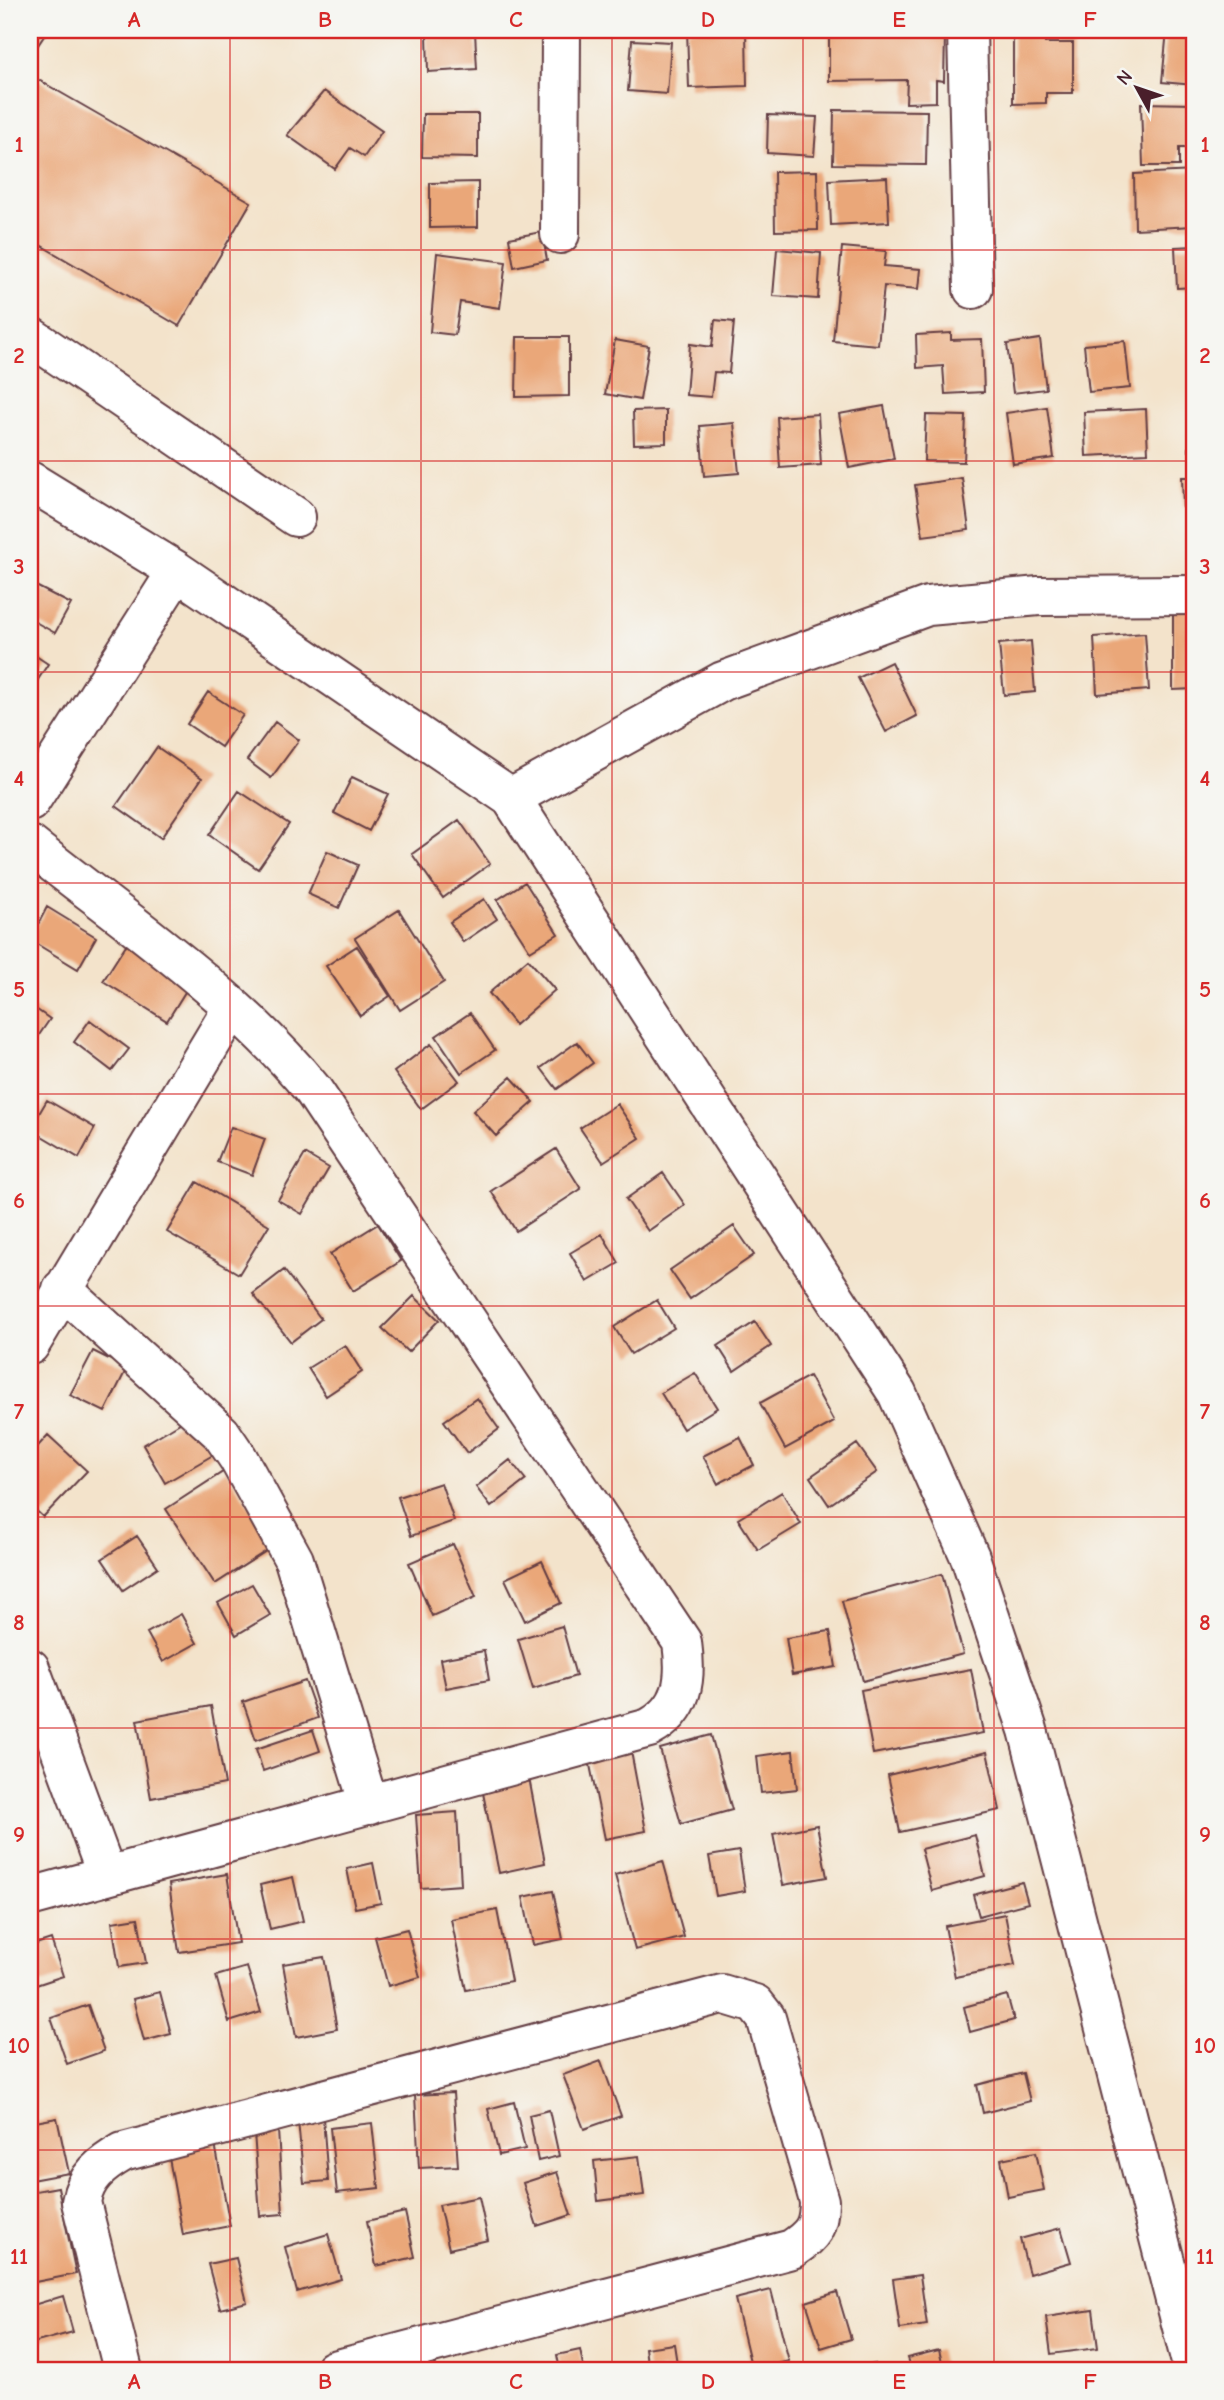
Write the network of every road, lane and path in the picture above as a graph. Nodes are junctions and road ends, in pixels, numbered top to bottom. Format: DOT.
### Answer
graph roads {
  1 [pos="561,30"];
  2 [pos="967,30"];
  3 [pos="560,234"];
  4 [pos="973,289"];
  5 [pos="30,336"];
  6 [pos="30,481"];
  7 [pos="296,517"];
  8 [pos="177,571"];
  9 [pos="1194,595"];
  10 [pos="511,798"];
  11 [pos="30,802"];
  12 [pos="30,845"];
  13 [pos="233,1007"];
  14 [pos="62,1289"];
  15 [pos="30,1345"];
  16 [pos="30,1668"];
  17 [pos="369,1805"];
  18 [pos="107,1876"];
  19 [pos="30,1898"];
  20 [pos="123,2370"];
  21 [pos="334,2370"];
  22 [pos="1194,2370"];
  1 -- 3 [label="street"];
  2 -- 4 [label="street"];
  5 -- 7 [label="street"];
  6 -- 8 [label="street"];
  8 -- 10 [label="street"];
  8 -- 11 [label="street"];
  9 -- 10 [label="street"];
  10 -- 22 [label="street"];
  12 -- 13 [label="street"];
  13 -- 14 [label="street"];
  13 -- 17 [label="street"];
  14 -- 15 [label="street"];
  14 -- 17 [label="street"];
  16 -- 18 [label="street"];
  17 -- 18 [label="street"];
  18 -- 19 [label="street"];
  20 -- 21 [label="street"];
}
